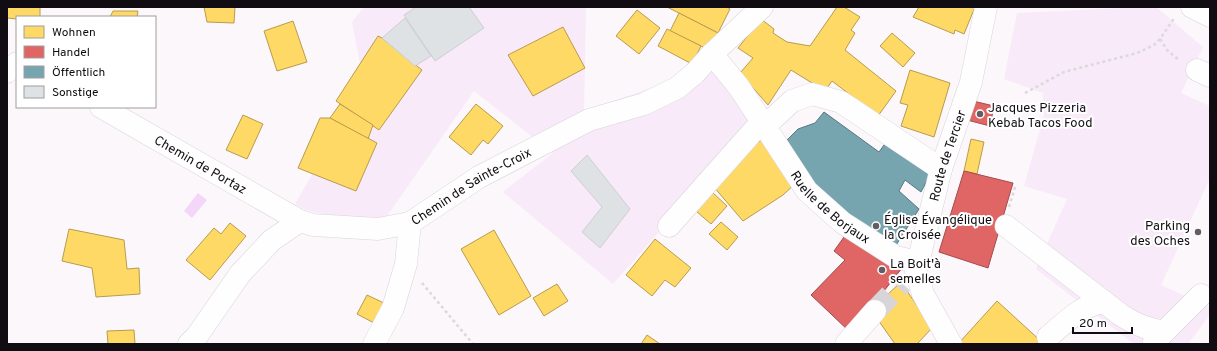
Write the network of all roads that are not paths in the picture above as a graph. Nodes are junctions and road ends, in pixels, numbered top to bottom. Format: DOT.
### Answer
graph roads {
  1 [pos="762,7"];
  2 [pos="986,7"];
  3 [pos="1185,10"];
  4 [pos="1210,16"];
  5 [pos="712,54"];
  6 [pos="16,64"];
  7 [pos="7,72"];
  8 [pos="103,108"];
  9 [pos="765,126"];
  10 [pos="941,169"];
  11 [pos="300,221"];
  12 [pos="410,223"];
  13 [pos="669,226"];
  14 [pos="1006,226"];
  15 [pos="912,272"];
  16 [pos="1201,296"];
  17 [pos="1104,302"];
  18 [pos="875,311"];
  19 [pos="1048,337"];
  20 [pos="1158,338"];
  21 [pos="189,344"];
  22 [pos="374,344"];
  23 [pos="846,344"];
  24 [pos="951,344"];
  1 -- 5 [label="street, Chemin de Sainte-Croix"];
  2 -- 10 [label="street, Route de Tercier"];
  3 -- 4 [label="street"];
  5 -- 9 [label="street, Ruelle de Borjaux"];
  5 -- 12 [label="street, Chemin de Sainte-Croix"];
  6 -- 7 [label="street"];
  8 -- 11 [label="street, Chemin de Portaz"];
  9 -- 10 [label="street"];
  9 -- 13 [label="street"];
  9 -- 15 [label="street, Ruelle de Borjaux"];
  10 -- 15 [label="street, Route de Tercier"];
  11 -- 12 [label="street, Chemin de Sainte-Croix"];
  11 -- 21 [label="street"];
  12 -- 22 [label="street"];
  14 -- 17 [label="street"];
  15 -- 24 [label="street"];
  16 -- 20 [label="street"];
  17 -- 19 [label="street"];
  17 -- 20 [label="street"];
  18 -- 23 [label="street"];
}
